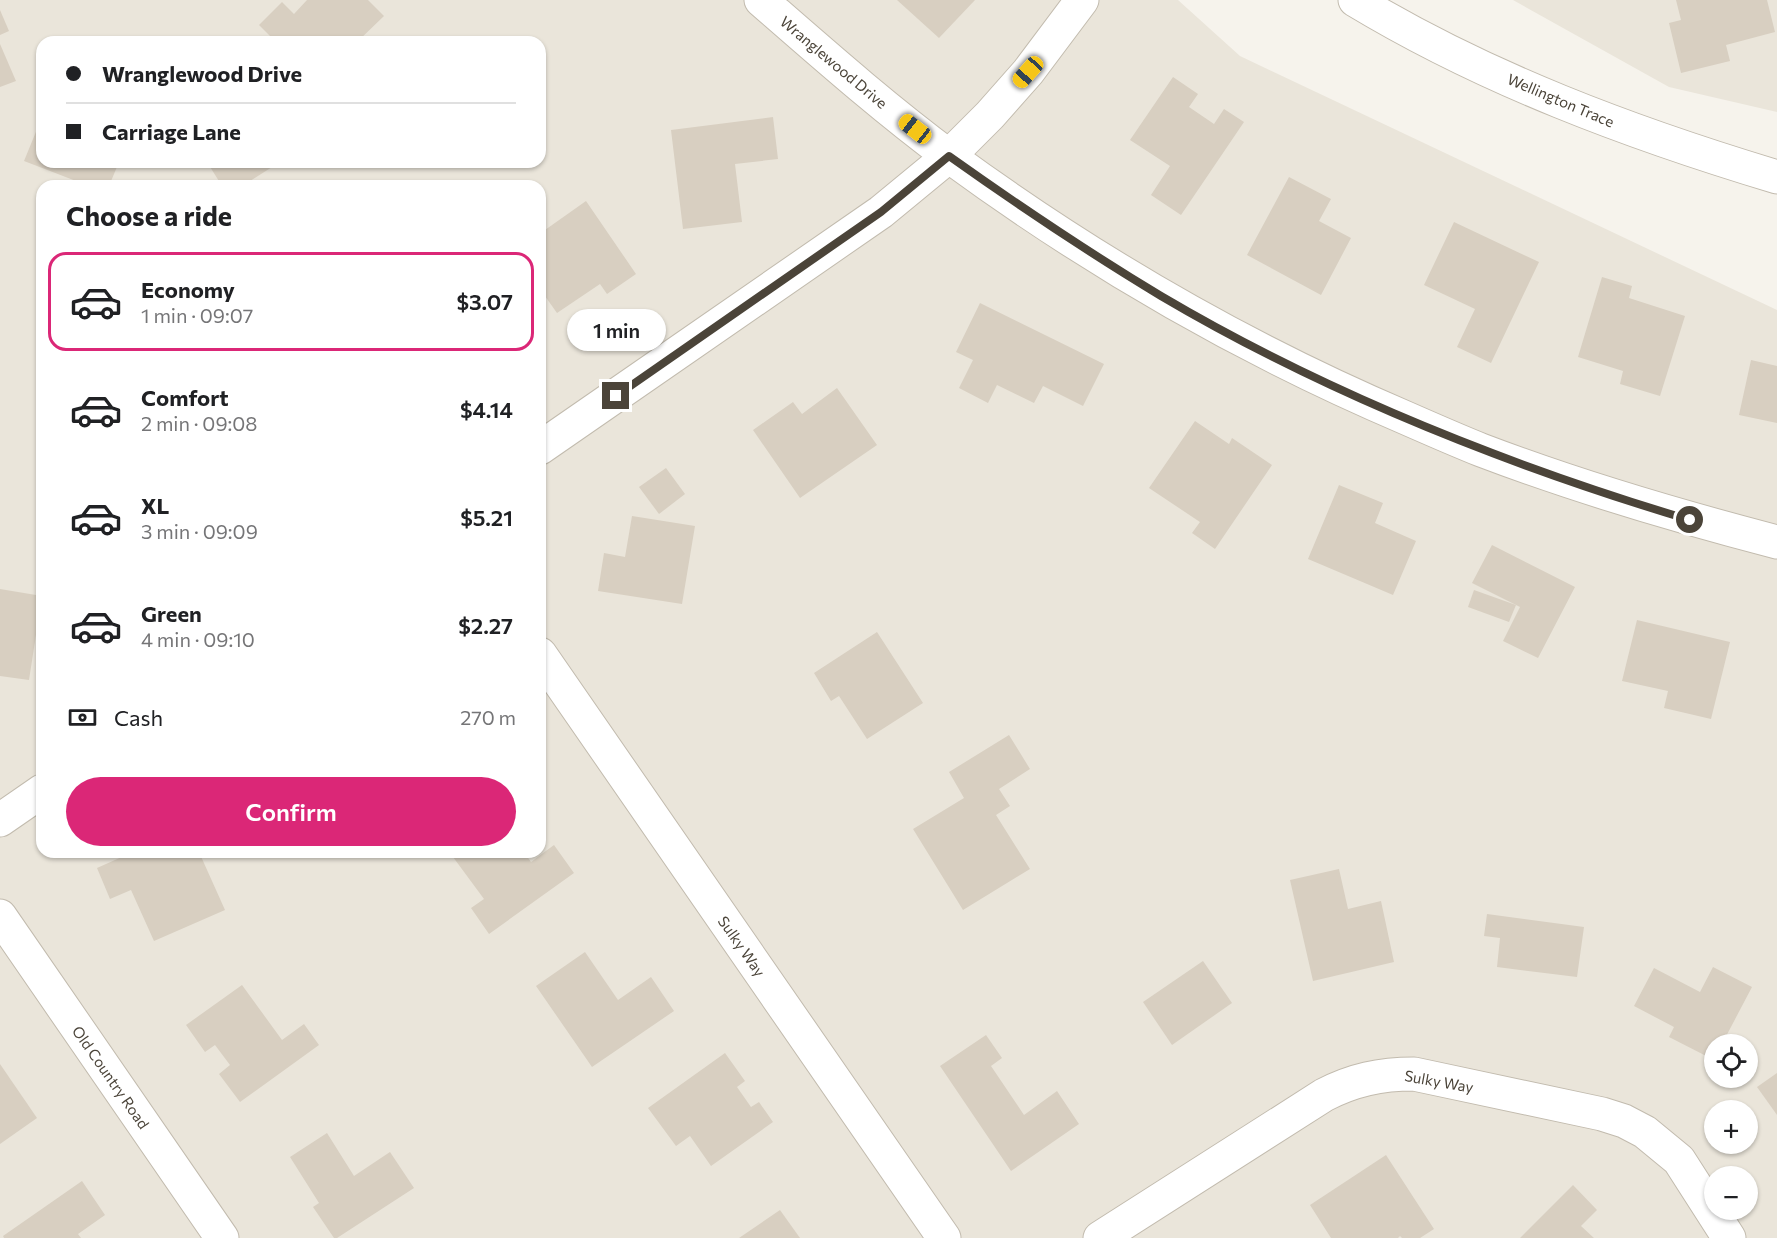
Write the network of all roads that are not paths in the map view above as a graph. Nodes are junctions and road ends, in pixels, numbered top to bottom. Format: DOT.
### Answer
graph roads {
  1 [pos="761,0"];
  2 [pos="1082,0"];
  3 [pos="1355,0"];
  4 [pos="949,156"];
  5 [pos="1777,177"];
  6 [pos="546,444"];
  7 [pos="1777,542"];
  8 [pos="546,663"];
  9 [pos="36,795"];
  10 [pos="0,820"];
  11 [pos="0,916"];
  12 [pos="222,1238"];
  13 [pos="944,1238"];
  14 [pos="1100,1238"];
  15 [pos="1729,1238"];
  1 -- 4 [label="street, Wranglewood Drive"];
  2 -- 4 [label="street"];
  3 -- 5 [label="street, Wellington Trace"];
  4 -- 6 [label="street"];
  4 -- 7 [label="street, Wranglewood Drive"];
  8 -- 13 [label="street, Sulky Way"];
  9 -- 10 [label="street"];
  11 -- 12 [label="street, Old Country Road"];
  14 -- 15 [label="street, Sulky Way"];
}
